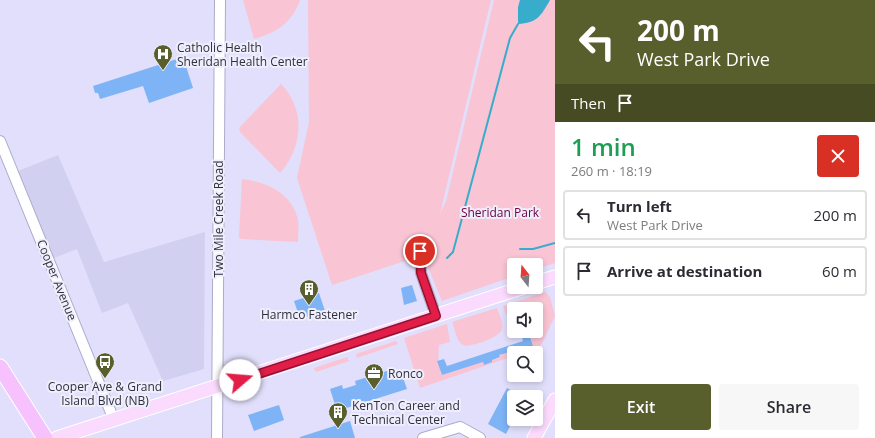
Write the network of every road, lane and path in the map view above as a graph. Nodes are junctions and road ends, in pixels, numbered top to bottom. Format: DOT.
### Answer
graph roads {
  1 [pos="220,0"];
  2 [pos="0,141"];
  3 [pos="420,251"];
  4 [pos="555,277"];
  5 [pos="543,281"];
  6 [pos="507,293"];
  7 [pos="436,316"];
  8 [pos="0,367"];
  9 [pos="217,387"];
  10 [pos="555,400"];
  11 [pos="114,420"];
  12 [pos="45,438"];
  13 [pos="58,438"];
  14 [pos="217,438"];
  15 [pos="423,438"];
  16 [pos="480,438"];
  17 [pos="534,438"];
  1 -- 9 [label="street, Two Mile Creek Road"];
  2 -- 11 [label="street, Cooper Avenue"];
  3 -- 7 [label="street"];
  4 -- 5 [label="main road"];
  6 -- 7 [label="main road"];
  7 -- 9 [label="main road"];
  8 -- 12 [label="highway"];
  9 -- 11 [label="main road"];
  9 -- 14 [label="street, Two Mile Creek Road"];
  10 -- 17 [label="main road"];
  11 -- 13 [label="main road"];
  15 -- 16 [label="street"];
}
